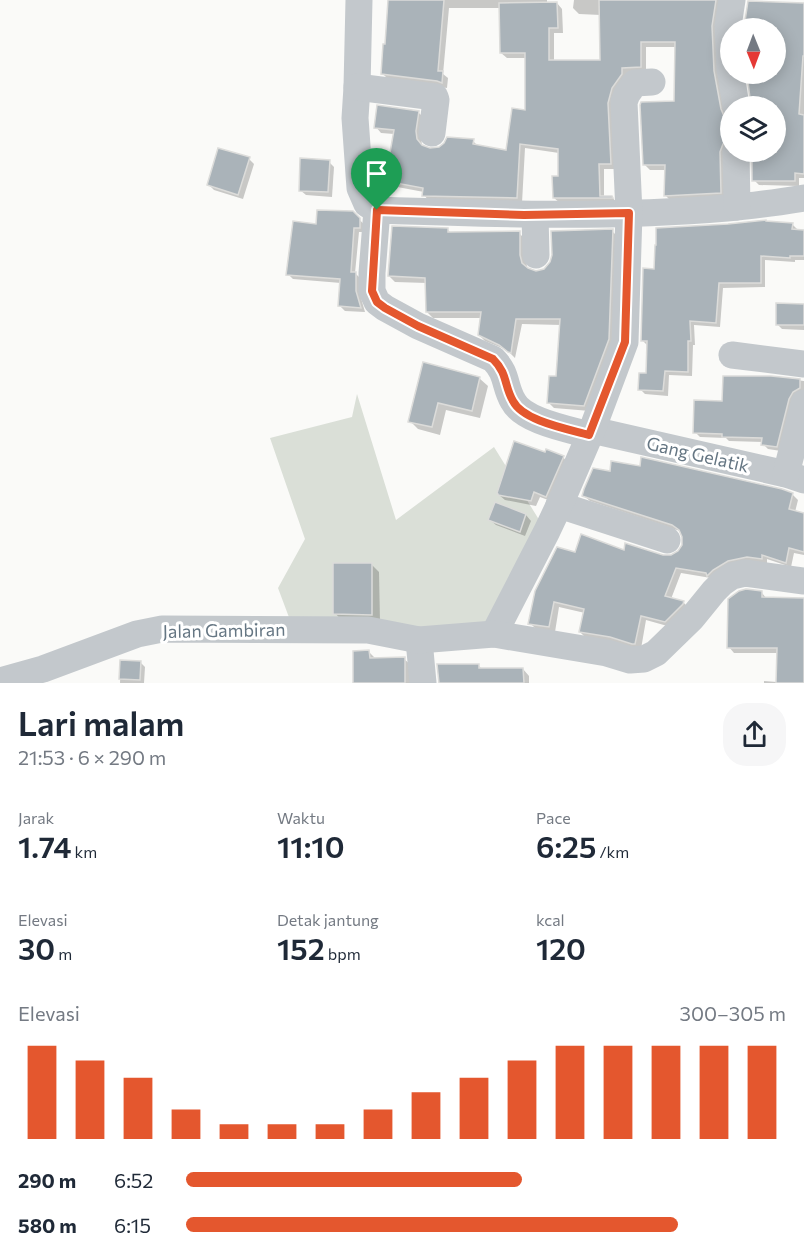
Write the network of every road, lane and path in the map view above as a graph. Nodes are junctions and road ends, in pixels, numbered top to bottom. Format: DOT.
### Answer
graph roads {
  1 [pos="359,0"];
  2 [pos="732,0"];
  3 [pos="729,18"];
  4 [pos="652,82"];
  5 [pos="357,87"];
  6 [pos="432,133"];
  7 [pos="736,162"];
  8 [pos="804,198"];
  9 [pos="737,207"];
  10 [pos="377,210"];
  11 [pos="629,213"];
  12 [pos="535,215"];
  13 [pos="536,255"];
  14 [pos="732,355"];
  15 [pos="804,364"];
  16 [pos="804,403"];
  17 [pos="591,432"];
  18 [pos="795,477"];
  19 [pos="559,505"];
  20 [pos="667,540"];
  21 [pos="804,581"];
  22 [pos="494,634"];
  23 [pos="419,640"];
  24 [pos="0,681"];
  25 [pos="423,683"];
  1 -- 5 [label="street"];
  2 -- 3 [label="street"];
  4 -- 11 [label="street"];
  5 -- 6 [label="street"];
  5 -- 10 [label="street"];
  7 -- 9 [label="street"];
  8 -- 9 [label="street"];
  9 -- 11 [label="street"];
  10 -- 12 [label="street"];
  10 -- 17 [label="street, Gang Gelatik"];
  11 -- 12 [label="street"];
  11 -- 17 [label="street"];
  12 -- 13 [label="street"];
  14 -- 15 [label="street"];
  16 -- 18 [label="street"];
  17 -- 18 [label="street, Gang Gelatik"];
  17 -- 19 [label="street"];
  19 -- 20 [label="street"];
  19 -- 22 [label="street"];
  21 -- 22 [label="street, Jalan Gambiran"];
  22 -- 23 [label="street, Jalan Gambiran"];
  23 -- 24 [label="street, Jalan Gambiran"];
  23 -- 25 [label="street"];
}
